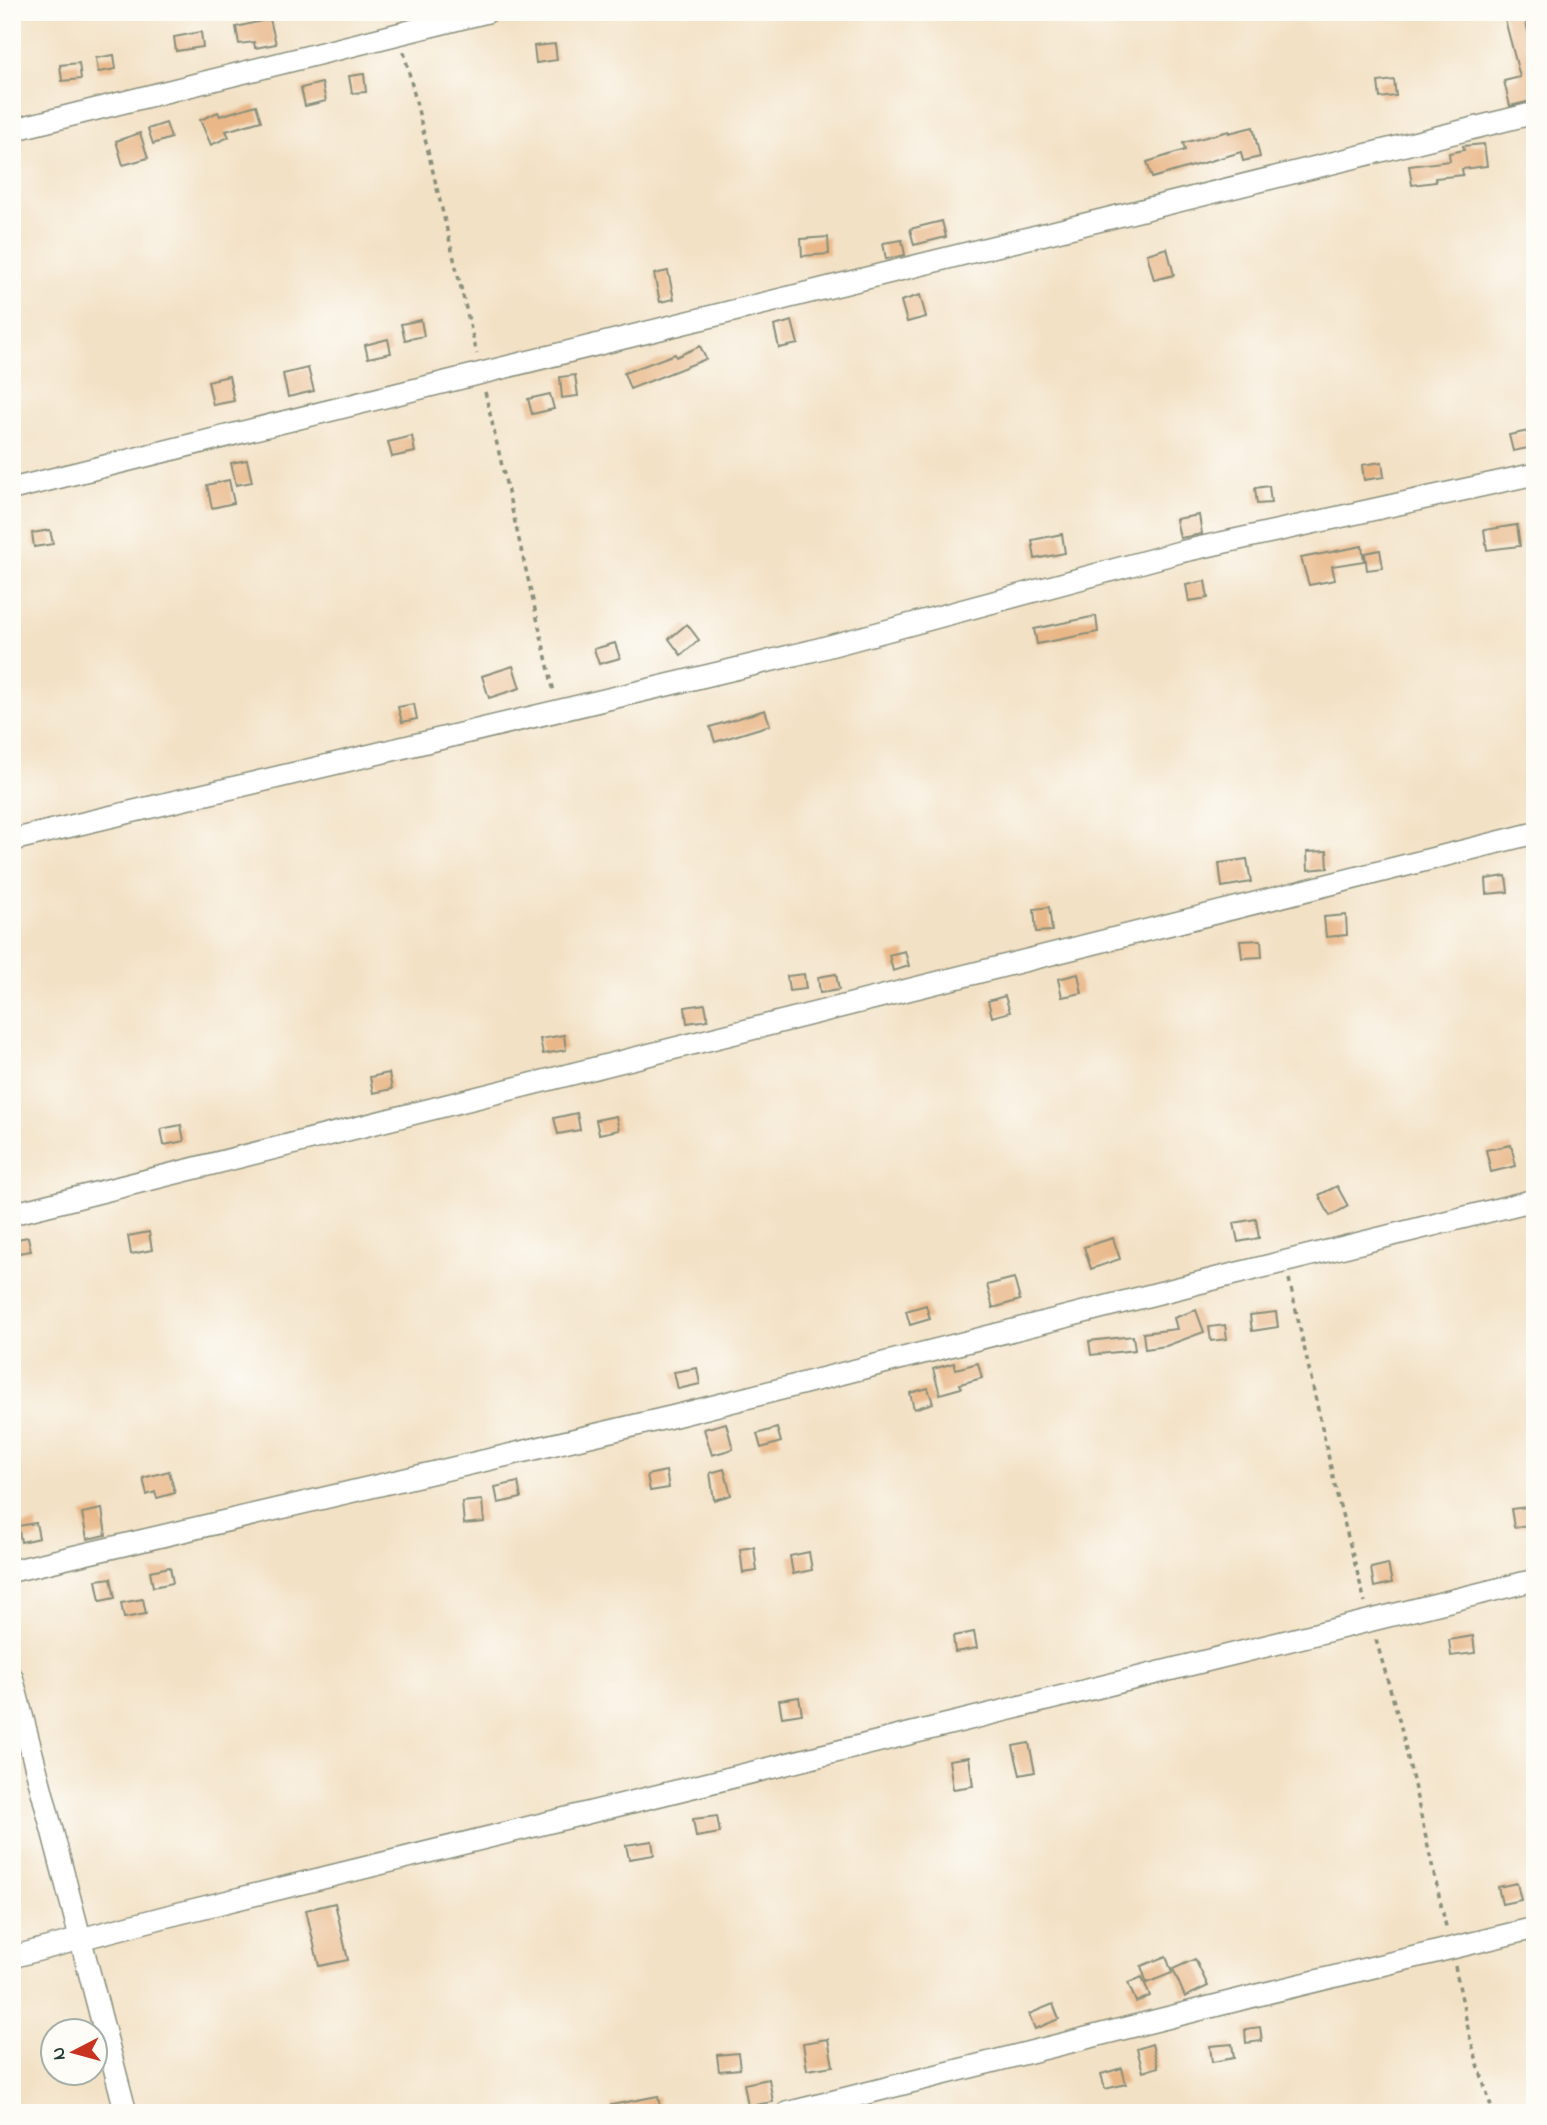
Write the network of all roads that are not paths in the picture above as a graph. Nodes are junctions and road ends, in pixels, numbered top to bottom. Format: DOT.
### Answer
graph roads {
  1 [pos="487,12"];
  2 [pos="1535,113"];
  3 [pos="12,130"];
  4 [pos="1535,474"];
  5 [pos="12,489"];
  6 [pos="1535,832"];
  7 [pos="12,840"];
  8 [pos="1535,1200"];
  9 [pos="12,1214"];
  10 [pos="12,1571"];
  11 [pos="1535,1580"];
  12 [pos="12,1677"];
  13 [pos="1535,1928"];
  14 [pos="80,1939"];
  15 [pos="12,1957"];
  16 [pos="126,2113"];
  17 [pos="787,2113"];
  1 -- 3 [label="street"];
  2 -- 5 [label="street"];
  4 -- 7 [label="street"];
  6 -- 9 [label="street"];
  8 -- 10 [label="street"];
  11 -- 14 [label="street"];
  12 -- 14 [label="street"];
  13 -- 17 [label="street"];
  14 -- 15 [label="street"];
  14 -- 16 [label="street"];
}
